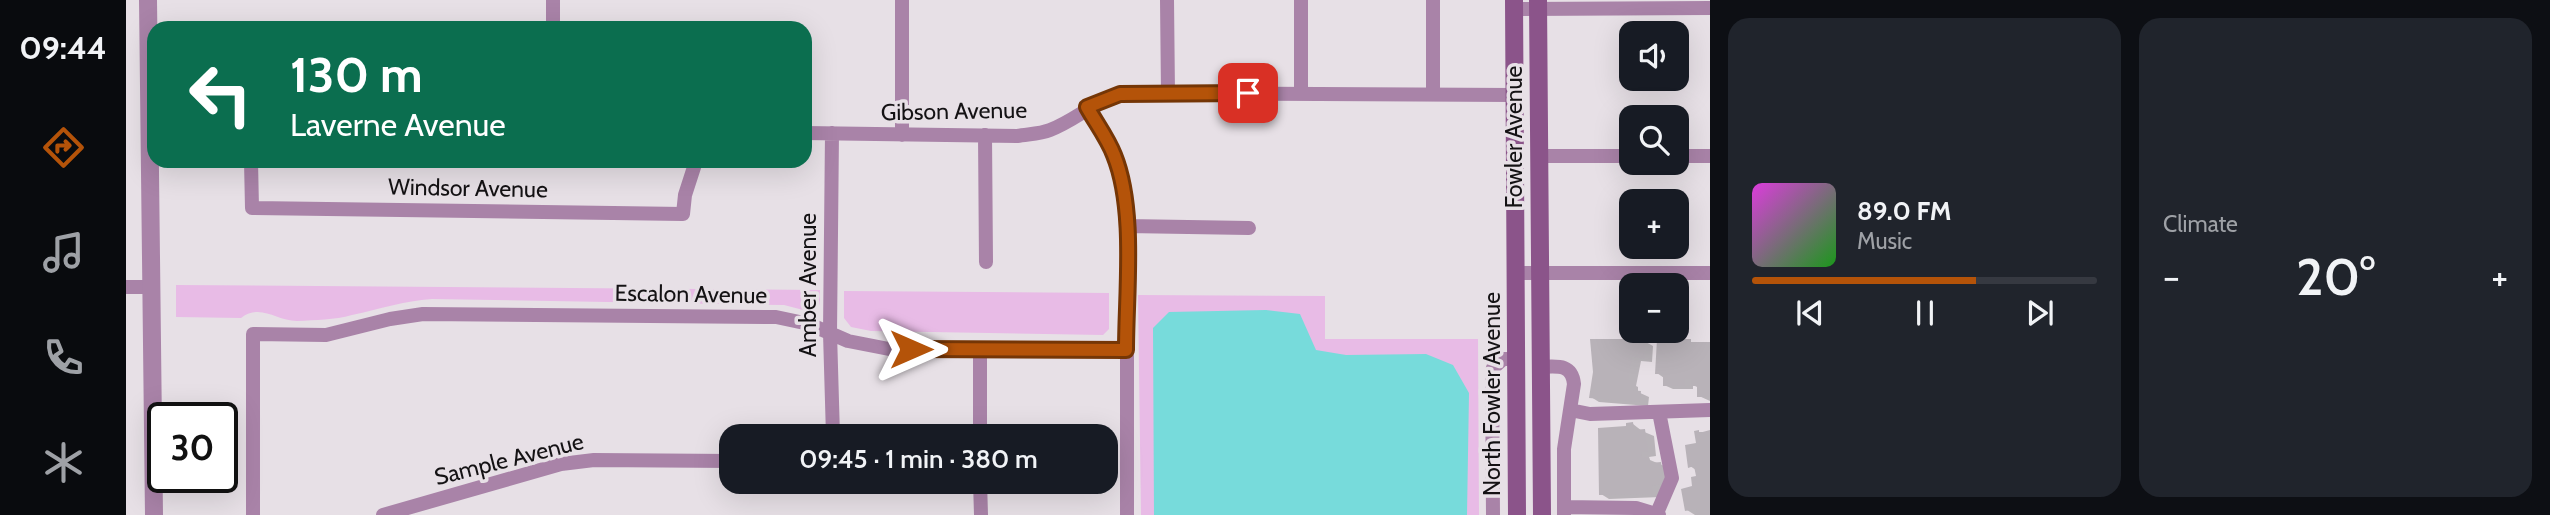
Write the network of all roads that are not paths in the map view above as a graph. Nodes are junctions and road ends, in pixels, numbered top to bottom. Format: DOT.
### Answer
graph roads {
  1 [pos="148,0"];
  2 [pos="553,0"];
  3 [pos="902,0"];
  4 [pos="1167,0"];
  5 [pos="1301,0"];
  6 [pos="1433,0"];
  7 [pos="1514,4"];
  8 [pos="1538,4"];
  9 [pos="1710,8"];
  10 [pos="149,21"];
  11 [pos="553,21"];
  12 [pos="1168,93"];
  13 [pos="1301,93"];
  14 [pos="1433,94"];
  15 [pos="1513,95"];
  16 [pos="1087,107"];
  17 [pos="832,133"];
  18 [pos="812,134"];
  19 [pos="902,135"];
  20 [pos="985,135"];
  21 [pos="1539,156"];
  22 [pos="1619,156"];
  23 [pos="1689,156"];
  24 [pos="1710,156"];
  25 [pos="151,168"];
  26 [pos="251,168"];
  27 [pos="694,168"];
  28 [pos="1127,226"];
  29 [pos="1249,228"];
  30 [pos="986,262"];
  31 [pos="1516,273"];
  32 [pos="1540,273"];
  33 [pos="1710,273"];
  34 [pos="126,287"];
  35 [pos="150,287"];
  36 [pos="831,333"];
  37 [pos="980,349"];
  38 [pos="1126,350"];
  39 [pos="1516,359"];
  40 [pos="1541,367"];
  41 [pos="1570,410"];
  42 [pos="1710,410"];
  43 [pos="1659,412"];
  44 [pos="833,424"];
  45 [pos="980,424"];
  46 [pos="719,461"];
  47 [pos="981,494"];
  48 [pos="1564,511"];
  49 [pos="1658,514"];
  50 [pos="154,515"];
  51 [pos="253,515"];
  52 [pos="383,515"];
  53 [pos="981,515"];
  54 [pos="1127,515"];
  55 [pos="1493,515"];
  56 [pos="1517,515"];
  57 [pos="1542,515"];
  1 -- 10 [label="street"];
  2 -- 11 [label="street"];
  3 -- 19 [label="street"];
  4 -- 12 [label="street"];
  5 -- 13 [label="street"];
  6 -- 14 [label="street"];
  7 -- 8 [label="street"];
  7 -- 15 [label="main road, Fowler Avenue"];
  8 -- 9 [label="street"];
  8 -- 21 [label="main road, Fowler Avenue"];
  12 -- 13 [label="street, Gibson Avenue"];
  12 -- 16 [label="street, Gibson Avenue"];
  13 -- 14 [label="street, Gibson Avenue"];
  14 -- 15 [label="street, Gibson Avenue"];
  15 -- 21 [label="main road"];
  15 -- 31 [label="main road, Fowler Avenue"];
  16 -- 20 [label="street, Gibson Avenue"];
  16 -- 28 [label="street"];
  17 -- 18 [label="street, Gibson Avenue"];
  17 -- 19 [label="street, Gibson Avenue"];
  17 -- 36 [label="street, Amber Avenue"];
  19 -- 20 [label="street, Gibson Avenue"];
  20 -- 30 [label="street"];
  21 -- 22 [label="street"];
  21 -- 32 [label="main road, Fowler Avenue"];
  23 -- 24 [label="street"];
  25 -- 35 [label="street"];
  26 -- 27 [label="street, Windsor Avenue"];
  28 -- 29 [label="street"];
  28 -- 38 [label="street"];
  31 -- 32 [label="street"];
  31 -- 39 [label="main road, North Fowler Avenue"];
  32 -- 33 [label="street"];
  32 -- 40 [label="main road"];
  34 -- 35 [label="street"];
  35 -- 50 [label="street"];
  36 -- 37 [label="street, Escalon Avenue"];
  36 -- 44 [label="street, Amber Avenue"];
  36 -- 51 [label="street, Escalon Avenue"];
  37 -- 38 [label="street, Escalon Avenue"];
  37 -- 45 [label="street"];
  38 -- 54 [label="street"];
  39 -- 55 [label="street"];
  39 -- 56 [label="main road, North Fowler Avenue"];
  40 -- 41 [label="street"];
  40 -- 57 [label="main road"];
  41 -- 43 [label="street"];
  41 -- 48 [label="street"];
  42 -- 43 [label="street"];
  43 -- 49 [label="street"];
  46 -- 52 [label="street, Sample Avenue"];
  47 -- 53 [label="street"];
  48 -- 49 [label="street"];
}
